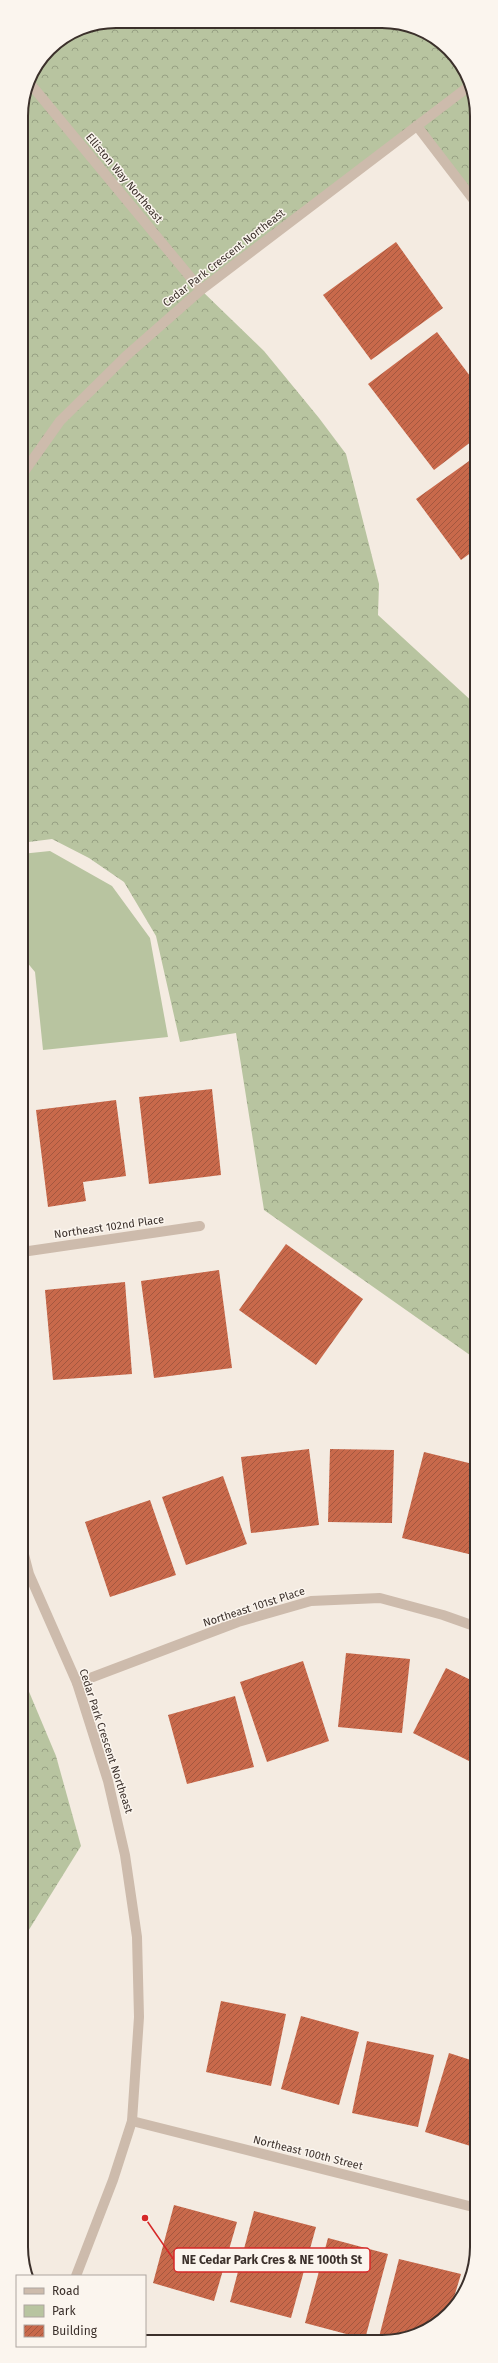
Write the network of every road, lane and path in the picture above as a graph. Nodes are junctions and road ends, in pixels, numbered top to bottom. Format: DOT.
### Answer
graph roads {
  1 [pos="33,87"];
  2 [pos="465,89"];
  3 [pos="417,126"];
  4 [pos="470,195"];
  5 [pos="201,290"];
  6 [pos="28,466"];
  7 [pos="200,1226"];
  8 [pos="28,1251"];
  9 [pos="28,1570"];
  10 [pos="470,1625"];
  11 [pos="77,1683"];
  12 [pos="132,2121"];
  13 [pos="470,2206"];
  14 [pos="76,2275"];
  1 -- 5 [label="street, Elliston Way Northeast"];
  2 -- 3 [label="street, Cedar Park Crescent Northeast"];
  3 -- 4 [label="street"];
  3 -- 5 [label="street, Cedar Park Crescent Northeast"];
  5 -- 6 [label="street, Cedar Park Crescent Northeast"];
  7 -- 8 [label="street, Northeast 102nd Place"];
  9 -- 11 [label="street, Cedar Park Crescent Northeast"];
  10 -- 11 [label="street, Northeast 101st Place"];
  11 -- 12 [label="street, Cedar Park Crescent Northeast"];
  12 -- 13 [label="street, Northeast 100th Street"];
  12 -- 14 [label="street, Cedar Park Crescent Northeast"];
}
